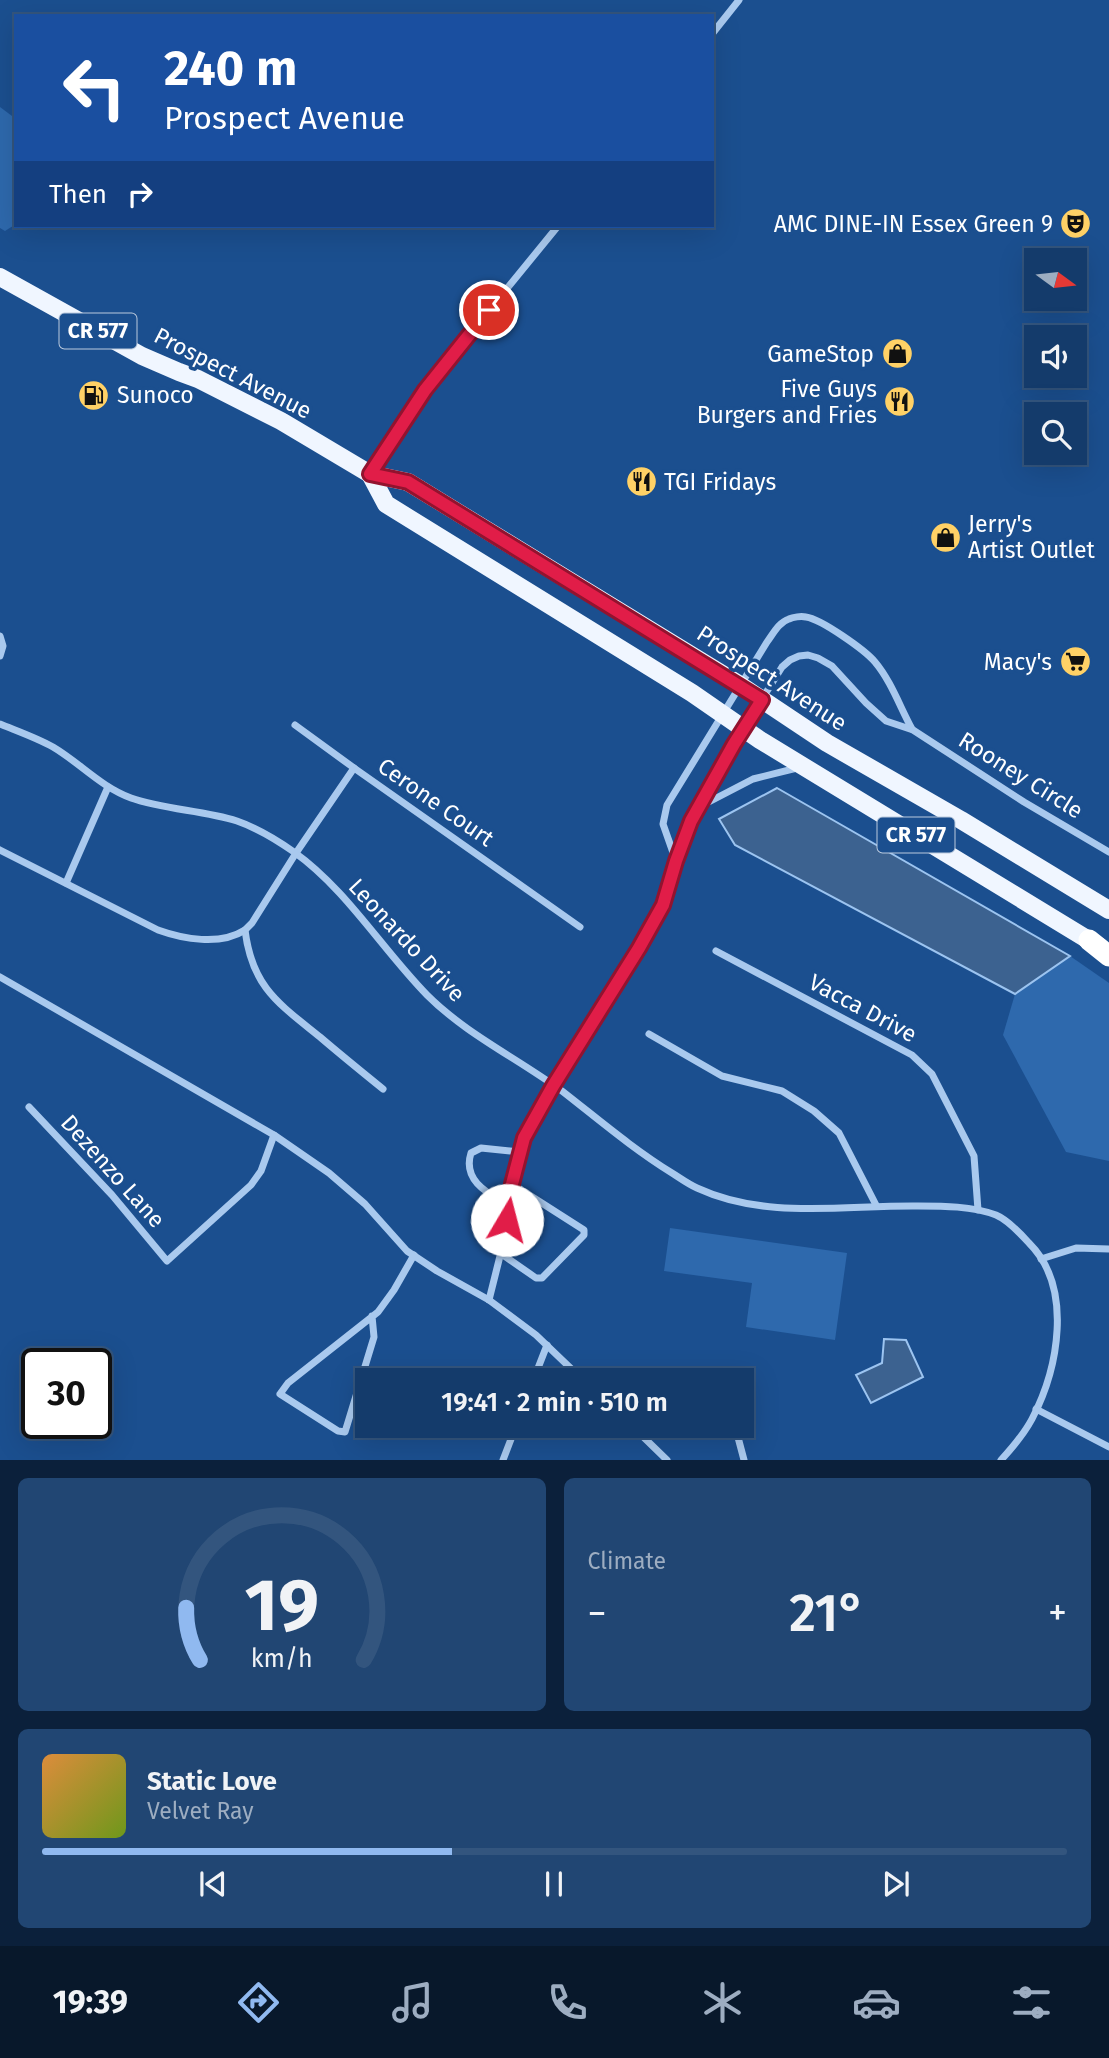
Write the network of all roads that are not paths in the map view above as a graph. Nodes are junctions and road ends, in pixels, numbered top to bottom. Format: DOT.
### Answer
graph roads {
  1 [pos="739,0"];
  2 [pos="714,31"];
  3 [pos="556,228"];
  4 [pos="0,277"];
  5 [pos="370,474"];
  6 [pos="0,636"];
  7 [pos="0,656"];
  8 [pos="740,685"];
  9 [pos="762,700"];
  10 [pos="723,714"];
  11 [pos="0,724"];
  12 [pos="295,725"];
  13 [pos="744,728"];
  14 [pos="912,730"];
  15 [pos="805,766"];
  16 [pos="354,768"];
  17 [pos="108,787"];
  18 [pos="698,807"];
  19 [pos="0,850"];
  20 [pos="1109,852"];
  21 [pos="296,853"];
  22 [pos="676,861"];
  23 [pos="66,883"];
  24 [pos="1109,911"];
  25 [pos="580,927"];
  26 [pos="245,930"];
  27 [pos="1089,940"];
  28 [pos="716,951"];
  29 [pos="1109,954"];
  30 [pos="0,977"];
  31 [pos="649,1034"];
  32 [pos="553,1086"];
  33 [pos="383,1089"];
  34 [pos="29,1107"];
  35 [pos="274,1135"];
  36 [pos="519,1152"];
  37 [pos="512,1184"];
  38 [pos="876,1205"];
  39 [pos="509,1206"];
  40 [pos="978,1210"];
  41 [pos="1109,1249"];
  42 [pos="500,1253"];
  43 [pos="414,1255"];
  44 [pos="1041,1259"];
  45 [pos="489,1300"];
  46 [pos="372,1316"];
  47 [pos="547,1345"];
  48 [pos="538,1368"];
  49 [pos="571,1368"];
  50 [pos="1036,1409"];
  51 [pos="511,1438"];
  52 [pos="644,1438"];
  53 [pos="738,1438"];
  54 [pos="1109,1447"];
  55 [pos="503,1460"];
  56 [pos="667,1460"];
  57 [pos="744,1460"];
  58 [pos="1001,1460"];
  1 -- 2 [label="street"];
  3 -- 5 [label="street"];
  4 -- 5 [label="main road, Prospect Avenue / CR 577"];
  5 -- 8 [label="main road, Prospect Avenue / CR 577"];
  5 -- 10 [label="main road, CR 577"];
  6 -- 7 [label="street"];
  8 -- 9 [label="main road, Prospect Avenue / CR 577"];
  8 -- 10 [label="street"];
  8 -- 14 [label="street"];
  9 -- 13 [label="street, Rooney Circle"];
  9 -- 14 [label="street, Rooney Circle"];
  9 -- 24 [label="main road, Prospect Avenue / CR 577"];
  10 -- 13 [label="main road, CR 577"];
  10 -- 22 [label="street"];
  11 -- 17 [label="street, Leonardo Drive"];
  12 -- 16 [label="street"];
  13 -- 15 [label="main road, CR 577"];
  13 -- 18 [label="street, Rooney Circle"];
  14 -- 20 [label="street, Rooney Circle"];
  15 -- 18 [label="street"];
  15 -- 27 [label="main road, CR 577"];
  16 -- 21 [label="street, Cerone Court"];
  16 -- 25 [label="street, Cerone Court"];
  17 -- 21 [label="street, Leonardo Drive"];
  17 -- 23 [label="street"];
  18 -- 22 [label="street, Rooney Circle"];
  19 -- 23 [label="street"];
  21 -- 26 [label="street, Cerone Court"];
  21 -- 32 [label="street, Leonardo Drive"];
  22 -- 32 [label="street, Rooney Circle"];
  23 -- 26 [label="street"];
  26 -- 33 [label="street"];
  27 -- 29 [label="highway"];
  28 -- 40 [label="street, Vacca Drive"];
  30 -- 35 [label="street"];
  31 -- 38 [label="street"];
  32 -- 36 [label="street, Rooney Circle"];
  32 -- 38 [label="street, Leonardo Drive"];
  34 -- 35 [label="street, Dezenzo Lane"];
  35 -- 43 [label="street"];
  36 -- 37 [label="street, Rooney Circle"];
  36 -- 39 [label="street"];
  37 -- 39 [label="street, Rooney Circle"];
  37 -- 42 [label="street"];
  38 -- 40 [label="street, Leonardo Drive"];
  39 -- 42 [label="street, Rooney Circle"];
  40 -- 44 [label="street, Leonardo Drive"];
  41 -- 44 [label="street"];
  42 -- 45 [label="street, Rooney Circle"];
  43 -- 45 [label="street"];
  43 -- 46 [label="street"];
  44 -- 50 [label="street, Leonardo Drive"];
  45 -- 47 [label="street"];
  46 -- 46 [label="street"];
  47 -- 48 [label="street"];
  47 -- 49 [label="street"];
  50 -- 54 [label="street"];
  50 -- 58 [label="street, Leonardo Drive"];
  51 -- 55 [label="street"];
  52 -- 56 [label="street"];
  53 -- 57 [label="street"];
}
